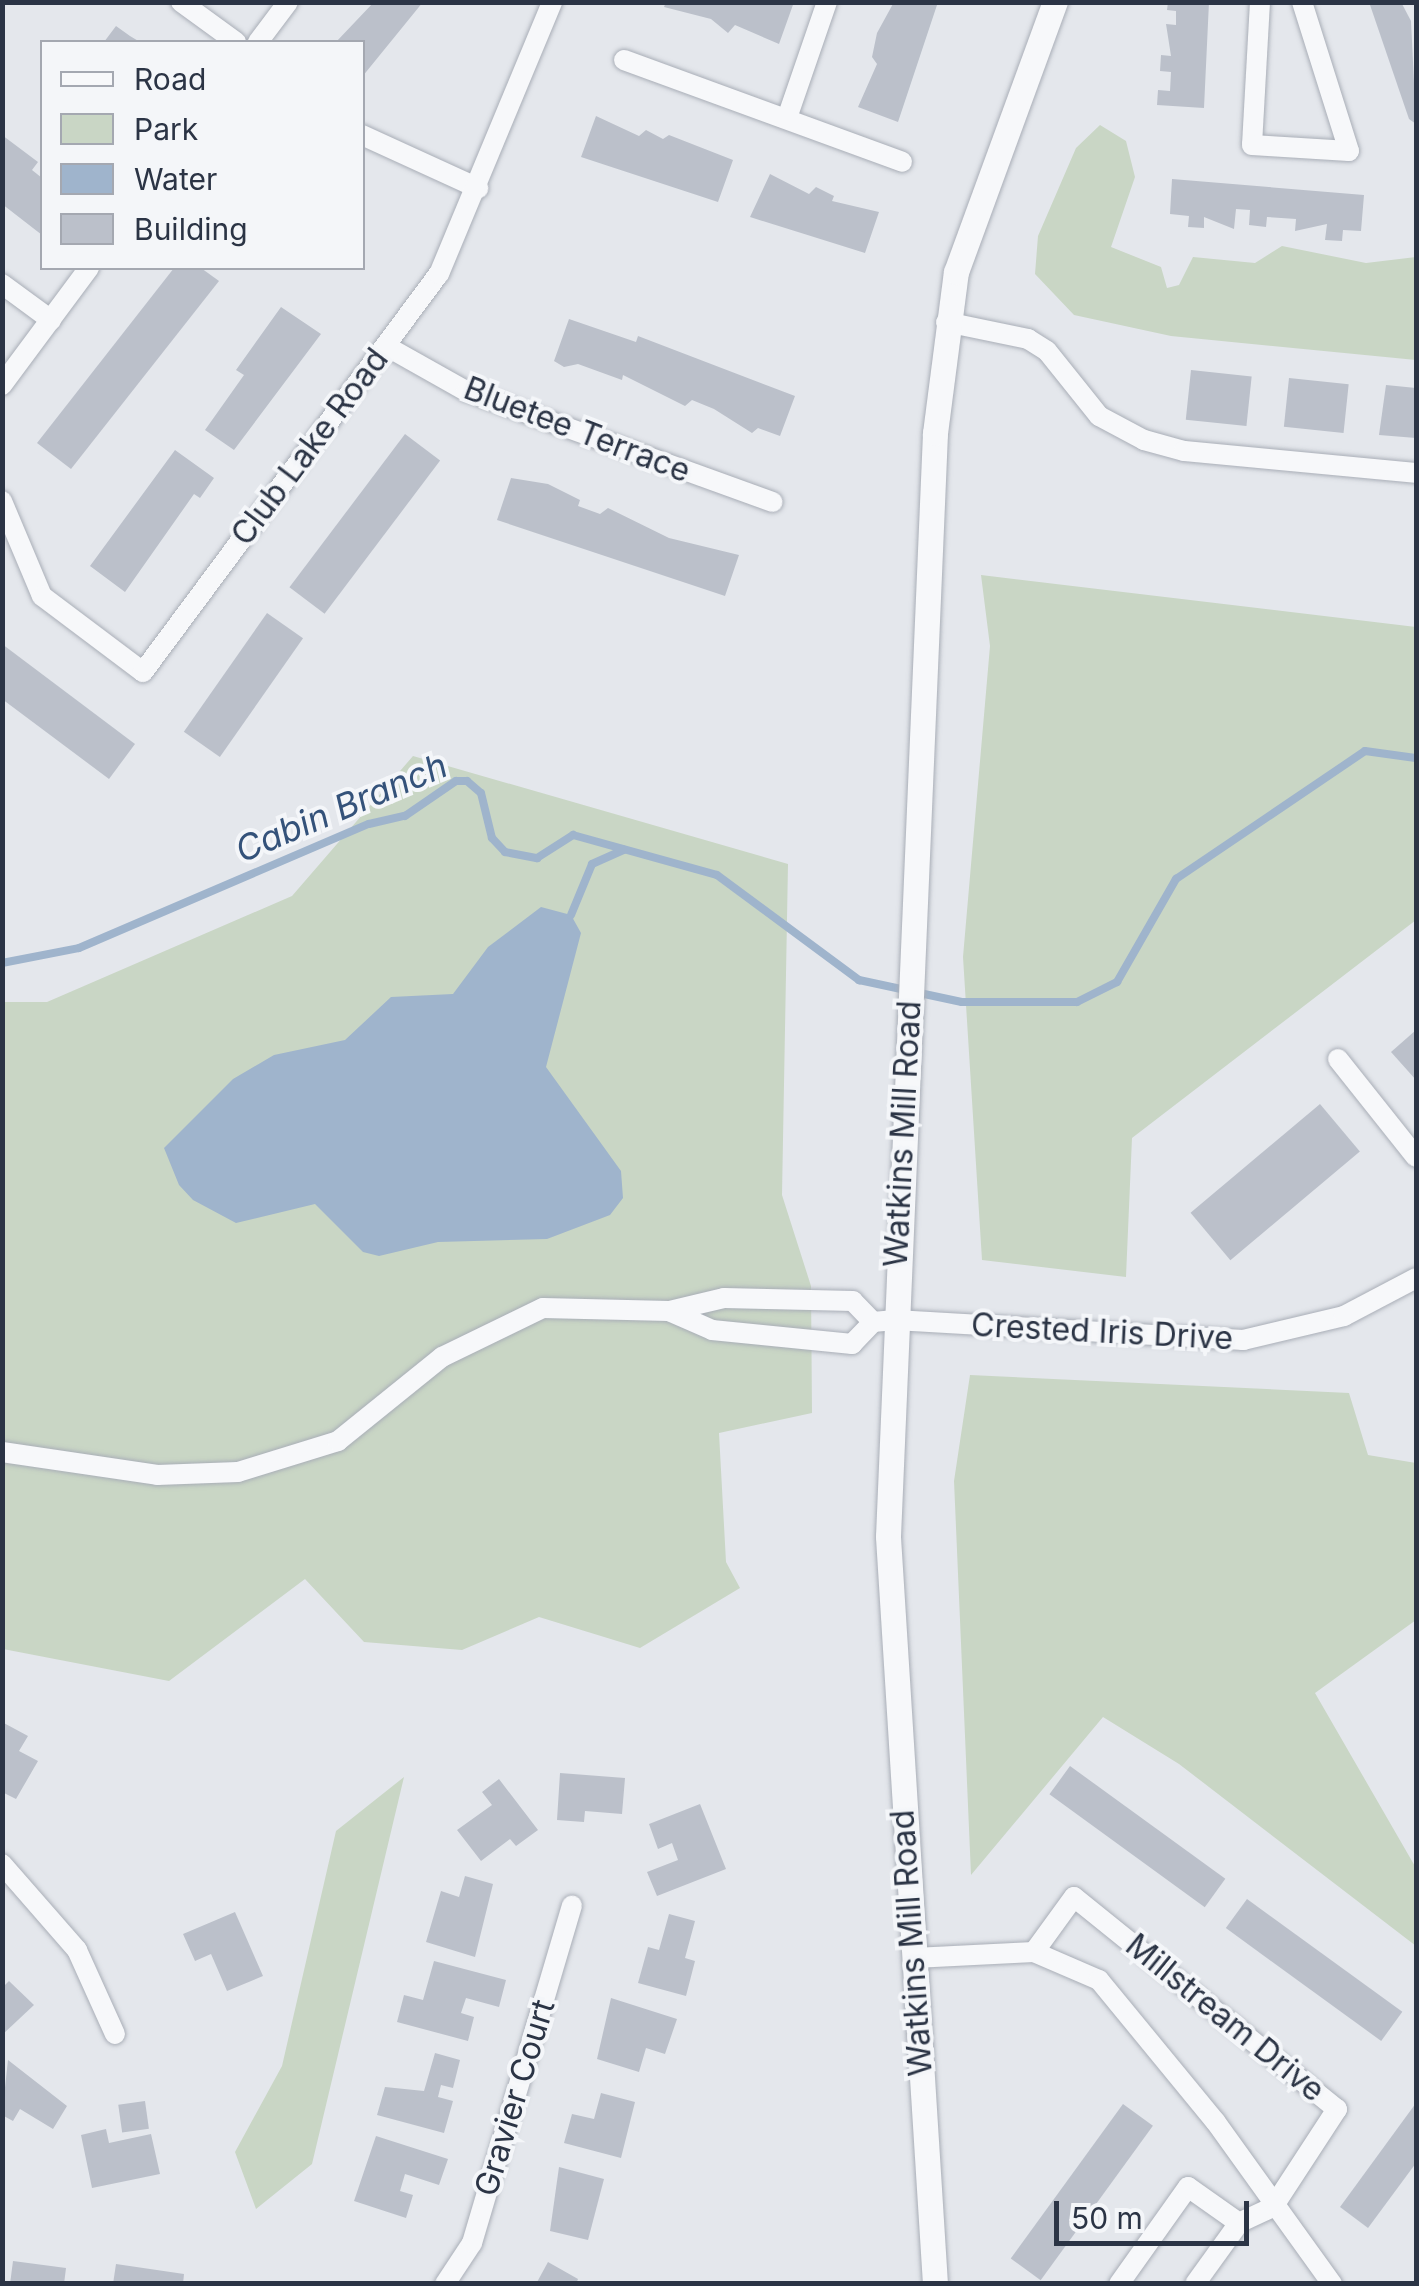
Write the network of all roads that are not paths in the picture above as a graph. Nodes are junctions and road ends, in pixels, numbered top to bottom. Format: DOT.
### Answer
graph roads {
  1 [pos="181,2"];
  2 [pos="288,2"];
  3 [pos="552,2"];
  4 [pos="827,2"];
  5 [pos="1055,2"];
  6 [pos="1260,2"];
  7 [pos="1302,2"];
  8 [pos="233,40"];
  9 [pos="260,40"];
  10 [pos="624,60"];
  11 [pos="788,118"];
  12 [pos="365,136"];
  13 [pos="902,162"];
  14 [pos="478,188"];
  15 [pos="88,270"];
  16 [pos="2,284"];
  17 [pos="51,320"];
  18 [pos="946,322"];
  19 [pos="386,346"];
  20 [pos="2,385"];
  21 [pos="1416,473"];
  22 [pos="2,501"];
  23 [pos="772,502"];
  24 [pos="1338,1058"];
  25 [pos="1416,1157"];
  26 [pos="1416,1278"];
  27 [pos="669,1311"];
  28 [pos="884,1321"];
  29 [pos="2,1452"];
  30 [pos="2,1864"];
  31 [pos="572,1906"];
  32 [pos="1034,1952"];
  33 [pos="914,1958"];
  34 [pos="115,2034"];
  35 [pos="1274,2206"];
  36 [pos="1240,2223"];
  37 [pos="445,2284"];
  38 [pos="935,2284"];
  39 [pos="1119,2284"];
  40 [pos="1195,2284"];
  41 [pos="1332,2284"];
  1 -- 8 [label="street"];
  2 -- 9 [label="street"];
  3 -- 14 [label="street, Club Lake Road"];
  4 -- 11 [label="street"];
  5 -- 18 [label="street, Watkins Mill Road"];
  6 -- 7 [label="street"];
  10 -- 11 [label="street"];
  11 -- 13 [label="street"];
  12 -- 14 [label="street"];
  14 -- 19 [label="street, Club Lake Road"];
  15 -- 17 [label="street"];
  16 -- 17 [label="street"];
  17 -- 20 [label="street"];
  18 -- 21 [label="street"];
  18 -- 28 [label="street, Watkins Mill Road"];
  19 -- 22 [label="street, Club Lake Road"];
  19 -- 23 [label="street, Bluetee Terrace"];
  24 -- 25 [label="street"];
  26 -- 28 [label="street, Crested Iris Drive"];
  27 -- 28 [label="street"];
  27 -- 28 [label="street"];
  27 -- 29 [label="street"];
  28 -- 33 [label="street, Watkins Mill Road"];
  30 -- 34 [label="street"];
  31 -- 37 [label="street, Gravier Court"];
  32 -- 33 [label="street, Millstream Drive"];
  32 -- 35 [label="street, Millstream Drive"];
  32 -- 35 [label="street, Millstream Drive"];
  33 -- 38 [label="street, Watkins Mill Road"];
  35 -- 36 [label="street"];
  35 -- 41 [label="street, Millstream Drive"];
  36 -- 39 [label="street"];
  36 -- 40 [label="street"];
}
